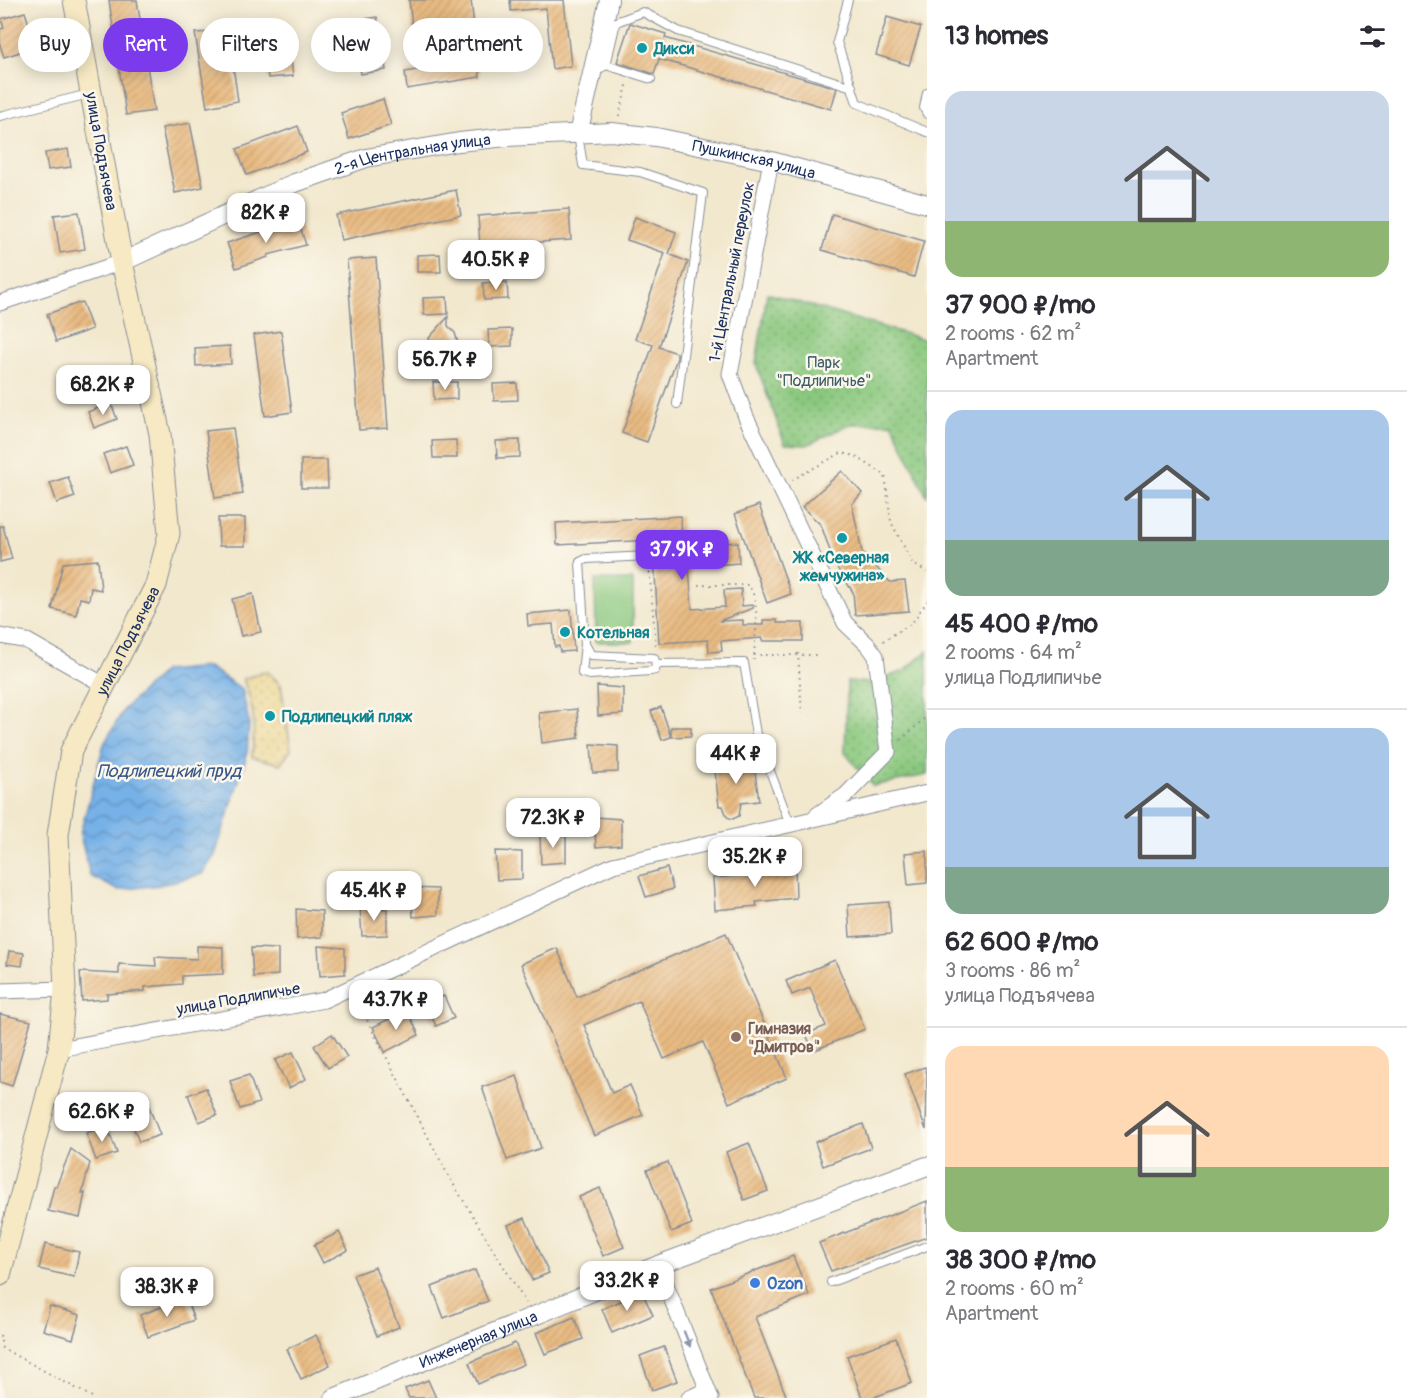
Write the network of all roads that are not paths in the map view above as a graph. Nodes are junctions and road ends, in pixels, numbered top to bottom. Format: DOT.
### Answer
graph roads {
  1 [pos="74,0"];
  2 [pos="609,0"];
  3 [pos="848,0"];
  4 [pos="598,70"];
  5 [pos="651,79"];
  6 [pos="852,87"];
  7 [pos="91,93"];
  8 [pos="927,93"];
  9 [pos="927,114"];
  10 [pos="0,116"];
  11 [pos="927,132"];
  12 [pos="578,134"];
  13 [pos="771,161"];
  14 [pos="927,204"];
  15 [pos="122,262"];
  16 [pos="0,303"];
  17 [pos="677,404"];
  18 [pos="649,556"];
  19 [pos="0,636"];
  20 [pos="585,644"];
  21 [pos="658,664"];
  22 [pos="104,686"];
  23 [pos="927,793"];
  24 [pos="811,819"];
  25 [pos="790,824"];
  26 [pos="65,989"];
  27 [pos="0,990"];
  28 [pos="59,1049"];
  29 [pos="927,1166"];
  30 [pos="927,1246"];
  31 [pos="658,1265"];
  32 [pos="0,1275"];
  33 [pos="831,1282"];
  34 [pos="709,1394"];
  35 [pos="334,1398"];
  36 [pos="689,1398"];
  1 -- 7 [label="main road, улица Подъячева"];
  2 -- 4 [label="street"];
  3 -- 6 [label="lane"];
  4 -- 5 [label="lane"];
  4 -- 6 [label="lane"];
  4 -- 12 [label="street"];
  6 -- 11 [label="lane"];
  7 -- 10 [label="lane"];
  7 -- 15 [label="main road, улица Подъячева"];
  8 -- 9 [label="lane"];
  12 -- 13 [label="street, Пушкинская улица"];
  12 -- 15 [label="street, 2-я Центральная улица"];
  12 -- 17 [label="lane"];
  13 -- 14 [label="street, Пушкинская улица"];
  13 -- 24 [label="street, 1-й Центральный переулок"];
  15 -- 16 [label="street"];
  15 -- 22 [label="main road, улица Подъячева"];
  18 -- 20 [label="lane"];
  19 -- 22 [label="street"];
  20 -- 21 [label="lane"];
  20 -- 21 [label="lane"];
  21 -- 25 [label="lane"];
  22 -- 26 [label="main road, улица Подъячева"];
  23 -- 24 [label="street, улица Подлипичье"];
  24 -- 25 [label="street, улица Подлипичье"];
  25 -- 28 [label="street, улица Подлипичье"];
  26 -- 27 [label="street"];
  26 -- 28 [label="main road, улица Подъячева"];
  28 -- 32 [label="main road, улица Подъячева"];
  29 -- 31 [label="street, Инженерная улица"];
  30 -- 33 [label="lane"];
  31 -- 34 [label="street, one-way"];
  31 -- 35 [label="street, Инженерная улица"];
  34 -- 36 [label="street"];
}
